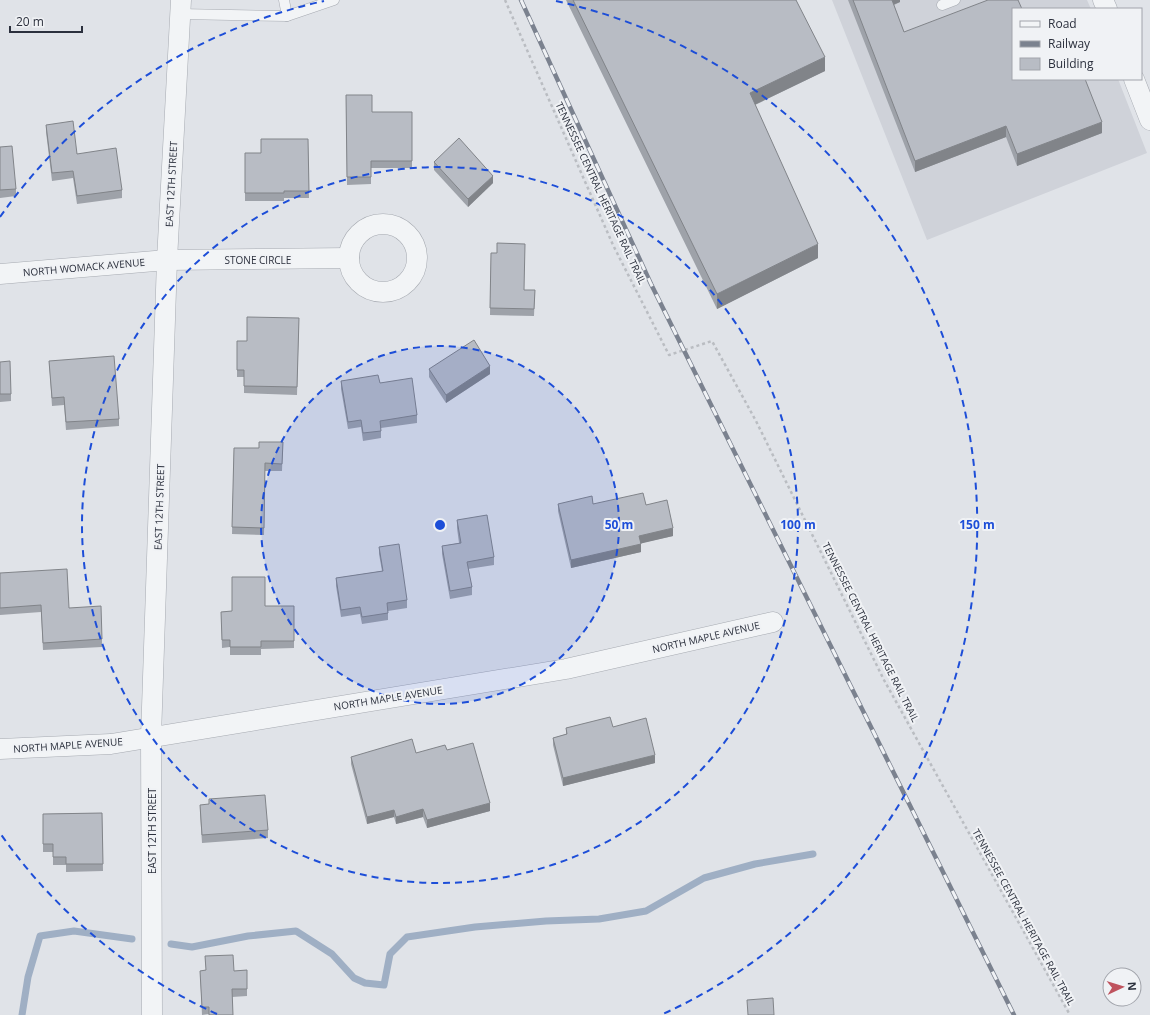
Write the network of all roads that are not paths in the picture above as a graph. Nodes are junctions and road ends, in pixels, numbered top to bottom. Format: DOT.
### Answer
graph roads {
  1 [pos="284,0"];
  2 [pos="334,0"];
  3 [pos="955,0"];
  4 [pos="942,5"];
  5 [pos="181,7"];
  6 [pos="287,16"];
  7 [pos="1134,80"];
  8 [pos="1150,120"];
  9 [pos="349,258"];
  10 [pos="167,260"];
  11 [pos="0,274"];
  12 [pos="773,622"];
  13 [pos="151,737"];
  14 [pos="0,749"];
  15 [pos="152,1015"];
  1 -- 6 [label="lane"];
  2 -- 6 [label="lane"];
  3 -- 4 [label="lane"];
  5 -- 6 [label="lane"];
  5 -- 10 [label="street, EAST 12TH STREET"];
  7 -- 8 [label="street"];
  9 -- 10 [label="street, STONE CIRCLE"];
  10 -- 11 [label="street, NORTH WOMACK AVENUE"];
  10 -- 13 [label="street, EAST 12TH STREET"];
  12 -- 13 [label="street, NORTH MAPLE AVENUE"];
  13 -- 14 [label="street, NORTH MAPLE AVENUE"];
  13 -- 15 [label="street, EAST 12TH STREET"];
}
